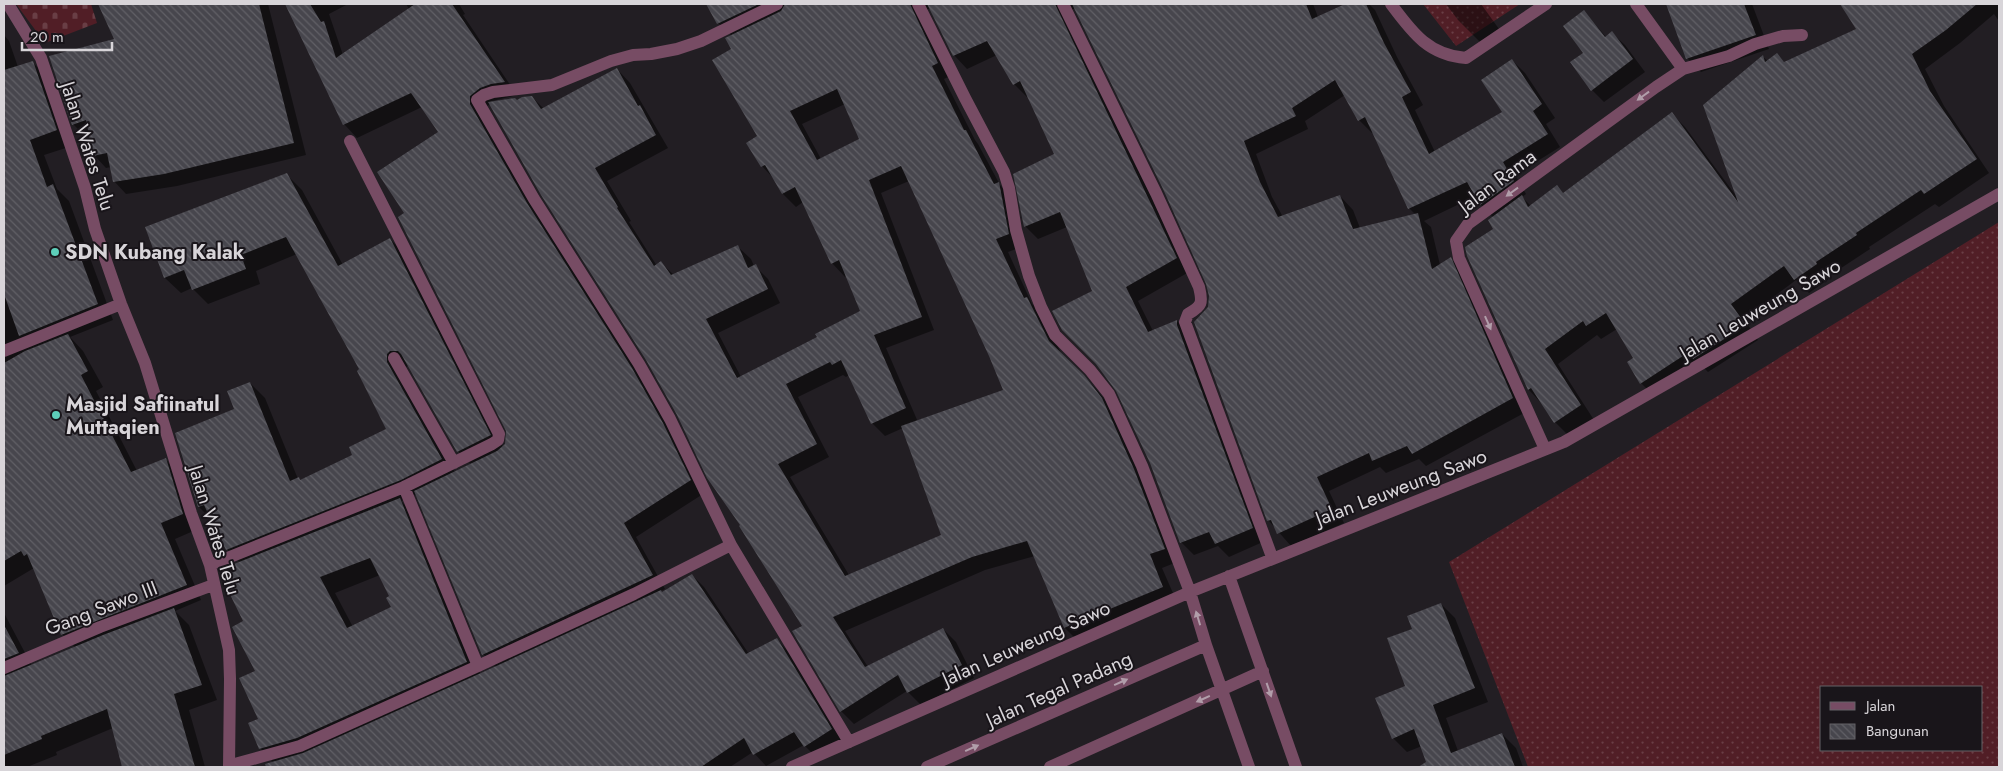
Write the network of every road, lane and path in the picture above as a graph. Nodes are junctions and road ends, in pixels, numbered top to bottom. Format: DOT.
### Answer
graph roads {
  1 [pos="8,4"];
  2 [pos="777,4"];
  3 [pos="918,4"];
  4 [pos="1063,4"];
  5 [pos="1390,4"];
  6 [pos="1546,4"];
  7 [pos="1636,4"];
  8 [pos="1802,35"];
  9 [pos="1683,69"];
  10 [pos="350,141"];
  11 [pos="1999,194"];
  12 [pos="121,304"];
  13 [pos="4,351"];
  14 [pos="394,358"];
  15 [pos="1545,450"];
  16 [pos="454,463"];
  17 [pos="404,487"];
  18 [pos="731,544"];
  19 [pos="1272,557"];
  20 [pos="210,565"];
  21 [pos="1229,576"];
  22 [pos="213,585"];
  23 [pos="1190,592"];
  24 [pos="1206,645"];
  25 [pos="478,666"];
  26 [pos="4,668"];
  27 [pos="1263,671"];
  28 [pos="1222,690"];
  29 [pos="849,742"];
  30 [pos="230,766"];
  31 [pos="792,767"];
  32 [pos="928,767"];
  33 [pos="1050,767"];
  34 [pos="1249,767"];
  35 [pos="1296,767"];
  1 -- 12 [label="street, Jalan Wates Telu"];
  2 -- 18 [label="street"];
  3 -- 23 [label="street"];
  4 -- 19 [label="street"];
  5 -- 6 [label="street"];
  7 -- 9 [label="street"];
  8 -- 9 [label="street"];
  9 -- 15 [label="street, Jalan Rama, one-way"];
  10 -- 16 [label="street"];
  11 -- 15 [label="street, Jalan Leuweung Sawo"];
  12 -- 13 [label="street"];
  12 -- 20 [label="street, Jalan Wates Telu"];
  14 -- 16 [label="street"];
  15 -- 19 [label="street, Jalan Leuweung Sawo"];
  16 -- 17 [label="street"];
  17 -- 20 [label="street"];
  17 -- 25 [label="street"];
  18 -- 25 [label="street"];
  18 -- 29 [label="street"];
  19 -- 21 [label="street, Jalan Leuweung Sawo"];
  20 -- 22 [label="street, Jalan Wates Telu"];
  21 -- 23 [label="street, Jalan Leuweung Sawo"];
  21 -- 27 [label="street"];
  22 -- 26 [label="street, Gang Sawo III"];
  22 -- 30 [label="street, Jalan Wates Telu"];
  24 -- 23 [label="street, one-way"];
  23 -- 29 [label="street, Jalan Leuweung Sawo"];
  24 -- 28 [label="street"];
  32 -- 24 [label="street, Jalan Tegal Padang, one-way"];
  25 -- 30 [label="street"];
  27 -- 28 [label="street"];
  27 -- 35 [label="street, one-way"];
  28 -- 33 [label="street, one-way"];
  28 -- 34 [label="street"];
  29 -- 31 [label="street, Jalan Leuweung Sawo"];
}
